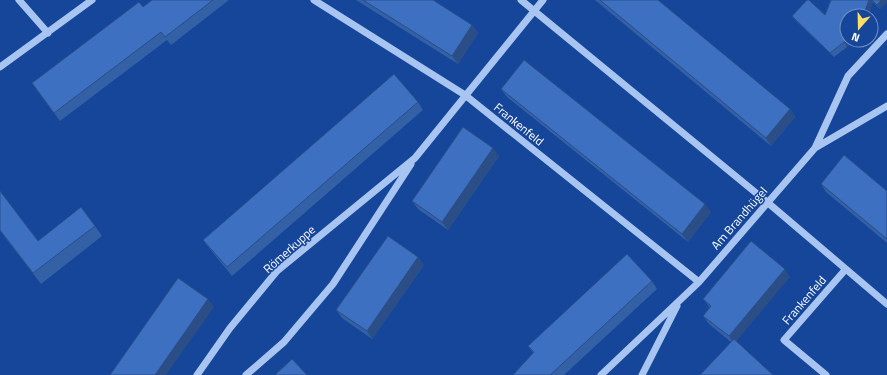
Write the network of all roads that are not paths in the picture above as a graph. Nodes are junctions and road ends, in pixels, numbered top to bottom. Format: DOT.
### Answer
graph roads {
  1 [pos="19,0"];
  2 [pos="92,0"];
  3 [pos="314,0"];
  4 [pos="521,0"];
  5 [pos="543,0"];
  6 [pos="535,10"];
  7 [pos="48,33"];
  8 [pos="887,34"];
  9 [pos="0,67"];
  10 [pos="465,95"];
  11 [pos="887,106"];
  12 [pos="815,148"];
  13 [pos="415,158"];
  14 [pos="767,202"];
  15 [pos="845,270"];
  16 [pos="699,282"];
  17 [pos="680,301"];
  18 [pos="887,304"];
  19 [pos="197,375"];
  20 [pos="246,375"];
  21 [pos="601,375"];
  22 [pos="642,375"];
  23 [pos="826,375"];
  1 -- 7 [label="street"];
  2 -- 7 [label="street"];
  3 -- 10 [label="street, Frankenfeld"];
  4 -- 6 [label="street"];
  5 -- 6 [label="street, Römerkuppe"];
  6 -- 10 [label="street, Römerkuppe"];
  6 -- 14 [label="street"];
  7 -- 9 [label="street"];
  8 -- 12 [label="street, Am Brandhügel"];
  10 -- 13 [label="street, Römerkuppe"];
  10 -- 16 [label="street, Frankenfeld"];
  11 -- 12 [label="street, Am Brandhügel"];
  12 -- 14 [label="street, Am Brandhügel"];
  13 -- 19 [label="street, Römerkuppe"];
  13 -- 20 [label="street, Römerkuppe"];
  14 -- 15 [label="street"];
  14 -- 16 [label="street, Am Brandhügel"];
  15 -- 18 [label="street"];
  15 -- 23 [label="street, Frankenfeld"];
  16 -- 17 [label="street, Am Brandhügel"];
  17 -- 21 [label="street, Am Brandhügel"];
  17 -- 22 [label="street, Am Brandhügel"];
}
